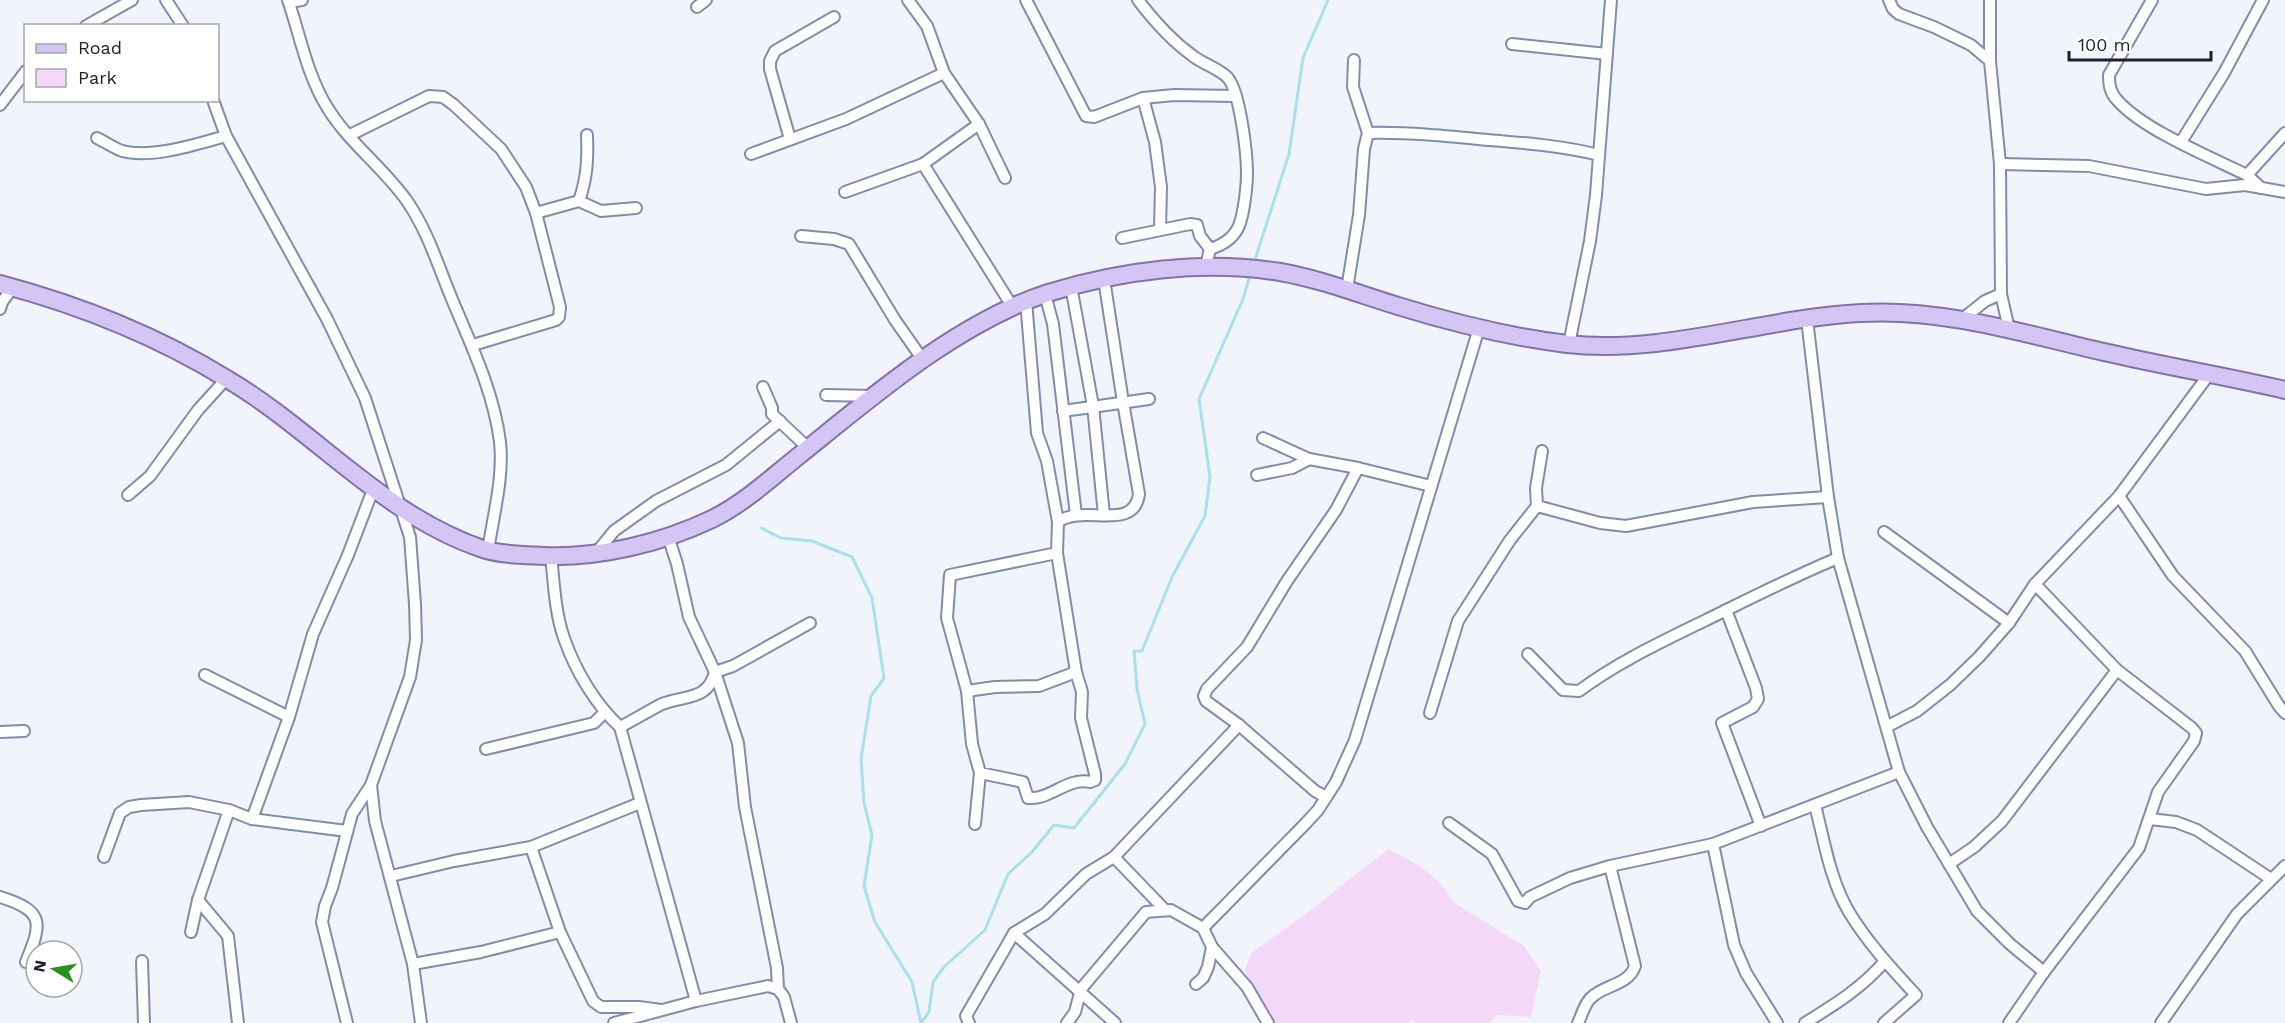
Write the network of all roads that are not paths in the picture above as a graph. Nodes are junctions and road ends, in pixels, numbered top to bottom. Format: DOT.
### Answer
graph roads {
  1 [pos="132,0"];
  2 [pos="166,0"];
  3 [pos="302,0"];
  4 [pos="908,0"];
  5 [pos="1026,0"];
  6 [pos="1138,0"];
  7 [pos="1611,0"];
  8 [pos="1889,0"];
  9 [pos="1990,0"];
  10 [pos="2152,0"];
  11 [pos="2263,0"];
  12 [pos="289,1"];
  13 [pos="834,17"];
  14 [pos="90,24"];
  15 [pos="182,24"];
  16 [pos="1512,44"];
  17 [pos="1607,54"];
  18 [pos="1354,60"];
  19 [pos="1990,61"];
  20 [pos="944,73"];
  21 [pos="24,74"];
  22 [pos="1236,96"];
  23 [pos="1143,98"];
  24 [pos="214,102"];
  25 [pos="0,105"];
  26 [pos="979,124"];
  27 [pos="1368,133"];
  28 [pos="2285,134"];
  29 [pos="350,135"];
  30 [pos="587,135"];
  31 [pos="226,136"];
  32 [pos="97,138"];
  33 [pos="790,139"];
  34 [pos="2181,142"];
  35 [pos="751,154"];
  36 [pos="1599,155"];
  37 [pos="923,164"];
  38 [pos="2000,164"];
  39 [pos="2247,175"];
  40 [pos="1005,178"];
  41 [pos="2263,190"];
  42 [pos="845,192"];
  43 [pos="2285,192"];
  44 [pos="579,201"];
  45 [pos="636,208"];
  46 [pos="536,213"];
  47 [pos="1160,229"];
  48 [pos="801,236"];
  49 [pos="1122,238"];
  50 [pos="1210,249"];
  51 [pos="1206,266"];
  52 [pos="1104,279"];
  53 [pos="7,285"];
  54 [pos="1071,286"];
  55 [pos="1347,289"];
  56 [pos="1045,294"];
  57 [pos="2001,294"];
  58 [pos="1019,304"];
  59 [pos="0,309"];
  60 [pos="1808,319"];
  61 [pos="1960,321"];
  62 [pos="1479,328"];
  63 [pos="2009,328"];
  64 [pos="1569,344"];
  65 [pos="473,345"];
  66 [pos="923,360"];
  67 [pos="2210,373"];
  68 [pos="227,378"];
  69 [pos="763,387"];
  70 [pos="2285,390"];
  71 [pos="826,395"];
  72 [pos="875,396"];
  73 [pos="1149,399"];
  74 [pos="1123,402"];
  75 [pos="1093,406"];
  76 [pos="1063,411"];
  77 [pos="780,421"];
  78 [pos="1263,438"];
  79 [pos="808,448"];
  80 [pos="1542,451"];
  81 [pos="1309,459"];
  82 [pos="1358,468"];
  83 [pos="1257,475"];
  84 [pos="1431,486"];
  85 [pos="374,488"];
  86 [pos="128,495"];
  87 [pos="2119,496"];
  88 [pos="1828,497"];
  89 [pos="1537,506"];
  90 [pos="400,508"];
  91 [pos="1076,515"];
  92 [pos="1104,515"];
  93 [pos="1058,522"];
  94 [pos="1884,532"];
  95 [pos="668,536"];
  96 [pos="488,551"];
  97 [pos="597,552"];
  98 [pos="1058,553"];
  99 [pos="551,556"];
  100 [pos="1838,558"];
  101 [pos="2035,584"];
  102 [pos="1726,610"];
  103 [pos="810,623"];
  104 [pos="2008,623"];
  105 [pos="1528,654"];
  106 [pos="2117,670"];
  107 [pos="715,672"];
  108 [pos="1076,672"];
  109 [pos="205,675"];
  110 [pos="967,692"];
  111 [pos="604,713"];
  112 [pos="1430,713"];
  113 [pos="2285,713"];
  114 [pos="289,717"];
  115 [pos="1239,725"];
  116 [pos="1888,726"];
  117 [pos="620,727"];
  118 [pos="24,731"];
  119 [pos="0,732"];
  120 [pos="486,749"];
  121 [pos="1899,772"];
  122 [pos="980,773"];
  123 [pos="370,785"];
  124 [pos="1326,797"];
  125 [pos="640,803"];
  126 [pos="1815,806"];
  127 [pos="229,810"];
  128 [pos="252,819"];
  129 [pos="2150,819"];
  130 [pos="1449,823"];
  131 [pos="975,824"];
  132 [pos="1761,826"];
  133 [pos="347,831"];
  134 [pos="1713,844"];
  135 [pos="531,847"];
  136 [pos="104,857"];
  137 [pos="1114,857"];
  138 [pos="1949,864"];
  139 [pos="1610,866"];
  140 [pos="2285,866"];
  141 [pos="391,876"];
  142 [pos="2271,879"];
  143 [pos="0,897"];
  144 [pos="198,900"];
  145 [pos="1164,910"];
  146 [pos="1203,928"];
  147 [pos="191,932"];
  148 [pos="560,932"];
  149 [pos="1014,933"];
  150 [pos="36,939"];
  151 [pos="1212,947"];
  152 [pos="1885,961"];
  153 [pos="142,962"];
  154 [pos="413,964"];
  155 [pos="2044,972"];
  156 [pos="1196,984"];
  157 [pos="778,989"];
  158 [pos="1079,993"];
  159 [pos="696,1001"];
  160 [pos="661,1010"];
  161 [pos="144,1023"];
  162 [pos="238,1023"];
  163 [pos="346,1023"];
  164 [pos="421,1023"];
  165 [pos="614,1023"];
  166 [pos="791,1023"];
  167 [pos="969,1023"];
  168 [pos="1067,1023"];
  169 [pos="1115,1023"];
  170 [pos="1268,1023"];
  171 [pos="1578,1023"];
  172 [pos="1777,1023"];
  173 [pos="1805,1023"];
  174 [pos="1884,1023"];
  175 [pos="2009,1023"];
  176 [pos="2161,1023"];
  1 -- 14 [label="street"];
  2 -- 15 [label="street"];
  3 -- 12 [label="street"];
  4 -- 20 [label="street"];
  5 -- 23 [label="street"];
  6 -- 22 [label="street"];
  7 -- 17 [label="street"];
  8 -- 19 [label="street"];
  9 -- 19 [label="street"];
  10 -- 34 [label="street"];
  11 -- 34 [label="street"];
  12 -- 29 [label="street"];
  13 -- 33 [label="street"];
  16 -- 17 [label="street"];
  17 -- 36 [label="street"];
  18 -- 27 [label="street"];
  19 -- 38 [label="street"];
  20 -- 26 [label="street"];
  20 -- 33 [label="street"];
  21 -- 25 [label="street"];
  22 -- 23 [label="street"];
  22 -- 50 [label="street"];
  23 -- 47 [label="street"];
  24 -- 31 [label="street"];
  26 -- 37 [label="street"];
  26 -- 40 [label="street"];
  27 -- 36 [label="street"];
  27 -- 55 [label="street"];
  28 -- 39 [label="street"];
  29 -- 46 [label="street"];
  29 -- 65 [label="street"];
  30 -- 44 [label="street"];
  31 -- 32 [label="street"];
  31 -- 90 [label="street"];
  33 -- 35 [label="street"];
  34 -- 39 [label="street"];
  36 -- 64 [label="street"];
  37 -- 42 [label="street"];
  37 -- 58 [label="street"];
  38 -- 41 [label="street"];
  38 -- 57 [label="street"];
  39 -- 41 [label="street"];
  41 -- 43 [label="street"];
  44 -- 45 [label="street"];
  44 -- 46 [label="street"];
  46 -- 65 [label="street"];
  47 -- 49 [label="street"];
  47 -- 50 [label="street"];
  48 -- 66 [label="street"];
  50 -- 51 [label="street"];
  51 -- 52 [label="main road"];
  51 -- 55 [label="main road"];
  52 -- 54 [label="main road"];
  52 -- 74 [label="street"];
  53 -- 59 [label="street"];
  53 -- 68 [label="main road"];
  54 -- 56 [label="main road"];
  54 -- 75 [label="street"];
  55 -- 62 [label="main road"];
  56 -- 58 [label="main road"];
  56 -- 76 [label="street"];
  57 -- 61 [label="street"];
  57 -- 63 [label="street"];
  58 -- 66 [label="main road"];
  58 -- 93 [label="street"];
  60 -- 61 [label="main road"];
  60 -- 64 [label="main road"];
  60 -- 88 [label="street"];
  61 -- 63 [label="main road"];
  62 -- 64 [label="main road"];
  62 -- 84 [label="street"];
  63 -- 67 [label="main road"];
  65 -- 96 [label="street"];
  66 -- 72 [label="main road"];
  67 -- 70 [label="main road"];
  67 -- 87 [label="street"];
  68 -- 85 [label="main road"];
  68 -- 86 [label="street"];
  69 -- 77 [label="street"];
  71 -- 72 [label="street"];
  72 -- 79 [label="main road"];
  73 -- 74 [label="street"];
  74 -- 75 [label="street"];
  74 -- 92 [label="street"];
  75 -- 76 [label="street"];
  75 -- 92 [label="street"];
  76 -- 91 [label="street"];
  77 -- 79 [label="street"];
  77 -- 97 [label="street"];
  78 -- 81 [label="street"];
  79 -- 95 [label="main road"];
  80 -- 89 [label="street"];
  81 -- 82 [label="street"];
  81 -- 83 [label="street"];
  82 -- 84 [label="street"];
  82 -- 115 [label="street"];
  84 -- 124 [label="street"];
  85 -- 90 [label="main road"];
  85 -- 114 [label="street"];
  87 -- 101 [label="street"];
  87 -- 113 [label="street"];
  88 -- 89 [label="street"];
  88 -- 100 [label="street"];
  89 -- 112 [label="street"];
  90 -- 96 [label="main road"];
  90 -- 123 [label="street"];
  91 -- 92 [label="street"];
  91 -- 93 [label="street"];
  93 -- 98 [label="street"];
  94 -- 104 [label="street"];
  95 -- 97 [label="main road"];
  95 -- 107 [label="street"];
  96 -- 99 [label="main road"];
  97 -- 99 [label="main road"];
  98 -- 108 [label="street"];
  98 -- 110 [label="street"];
  99 -- 111 [label="street"];
  100 -- 102 [label="street"];
  100 -- 116 [label="street"];
  101 -- 104 [label="street"];
  101 -- 106 [label="street"];
  102 -- 105 [label="street"];
  102 -- 132 [label="street"];
  103 -- 107 [label="street"];
  104 -- 116 [label="street"];
  106 -- 129 [label="street"];
  106 -- 138 [label="street"];
  107 -- 117 [label="street"];
  107 -- 157 [label="street"];
  108 -- 110 [label="street"];
  108 -- 122 [label="street"];
  109 -- 114 [label="street"];
  110 -- 122 [label="street"];
  111 -- 117 [label="street"];
  111 -- 120 [label="street"];
  114 -- 128 [label="street"];
  115 -- 124 [label="street"];
  115 -- 137 [label="street"];
  116 -- 121 [label="street"];
  117 -- 125 [label="street"];
  118 -- 119 [label="street"];
  121 -- 126 [label="street"];
  121 -- 138 [label="street"];
  122 -- 131 [label="street"];
  123 -- 133 [label="street"];
  123 -- 141 [label="street"];
  124 -- 146 [label="street"];
  125 -- 135 [label="street"];
  125 -- 159 [label="street"];
  126 -- 132 [label="street"];
  126 -- 152 [label="street"];
  127 -- 128 [label="street"];
  127 -- 136 [label="street"];
  127 -- 144 [label="street"];
  128 -- 133 [label="street"];
  129 -- 142 [label="street"];
  129 -- 155 [label="street"];
  130 -- 139 [label="street"];
  132 -- 134 [label="street"];
  133 -- 163 [label="street"];
  134 -- 139 [label="street"];
  134 -- 172 [label="street"];
  135 -- 141 [label="street"];
  135 -- 148 [label="street"];
  137 -- 145 [label="street"];
  137 -- 149 [label="street"];
  138 -- 155 [label="street"];
  139 -- 171 [label="street"];
  140 -- 142 [label="street"];
  141 -- 154 [label="street"];
  142 -- 176 [label="street"];
  143 -- 150 [label="street"];
  144 -- 147 [label="street"];
  144 -- 162 [label="street"];
  145 -- 146 [label="street"];
  145 -- 158 [label="street"];
  146 -- 151 [label="street"];
  148 -- 154 [label="street"];
  148 -- 160 [label="street"];
  149 -- 158 [label="street"];
  149 -- 167 [label="street"];
  151 -- 156 [label="street"];
  151 -- 170 [label="street"];
  152 -- 173 [label="street"];
  152 -- 174 [label="street"];
  153 -- 161 [label="street"];
  154 -- 164 [label="street"];
  155 -- 175 [label="street"];
  157 -- 159 [label="street"];
  157 -- 166 [label="street"];
  158 -- 168 [label="street"];
  158 -- 169 [label="street"];
  159 -- 160 [label="street"];
  160 -- 165 [label="street"];
}
